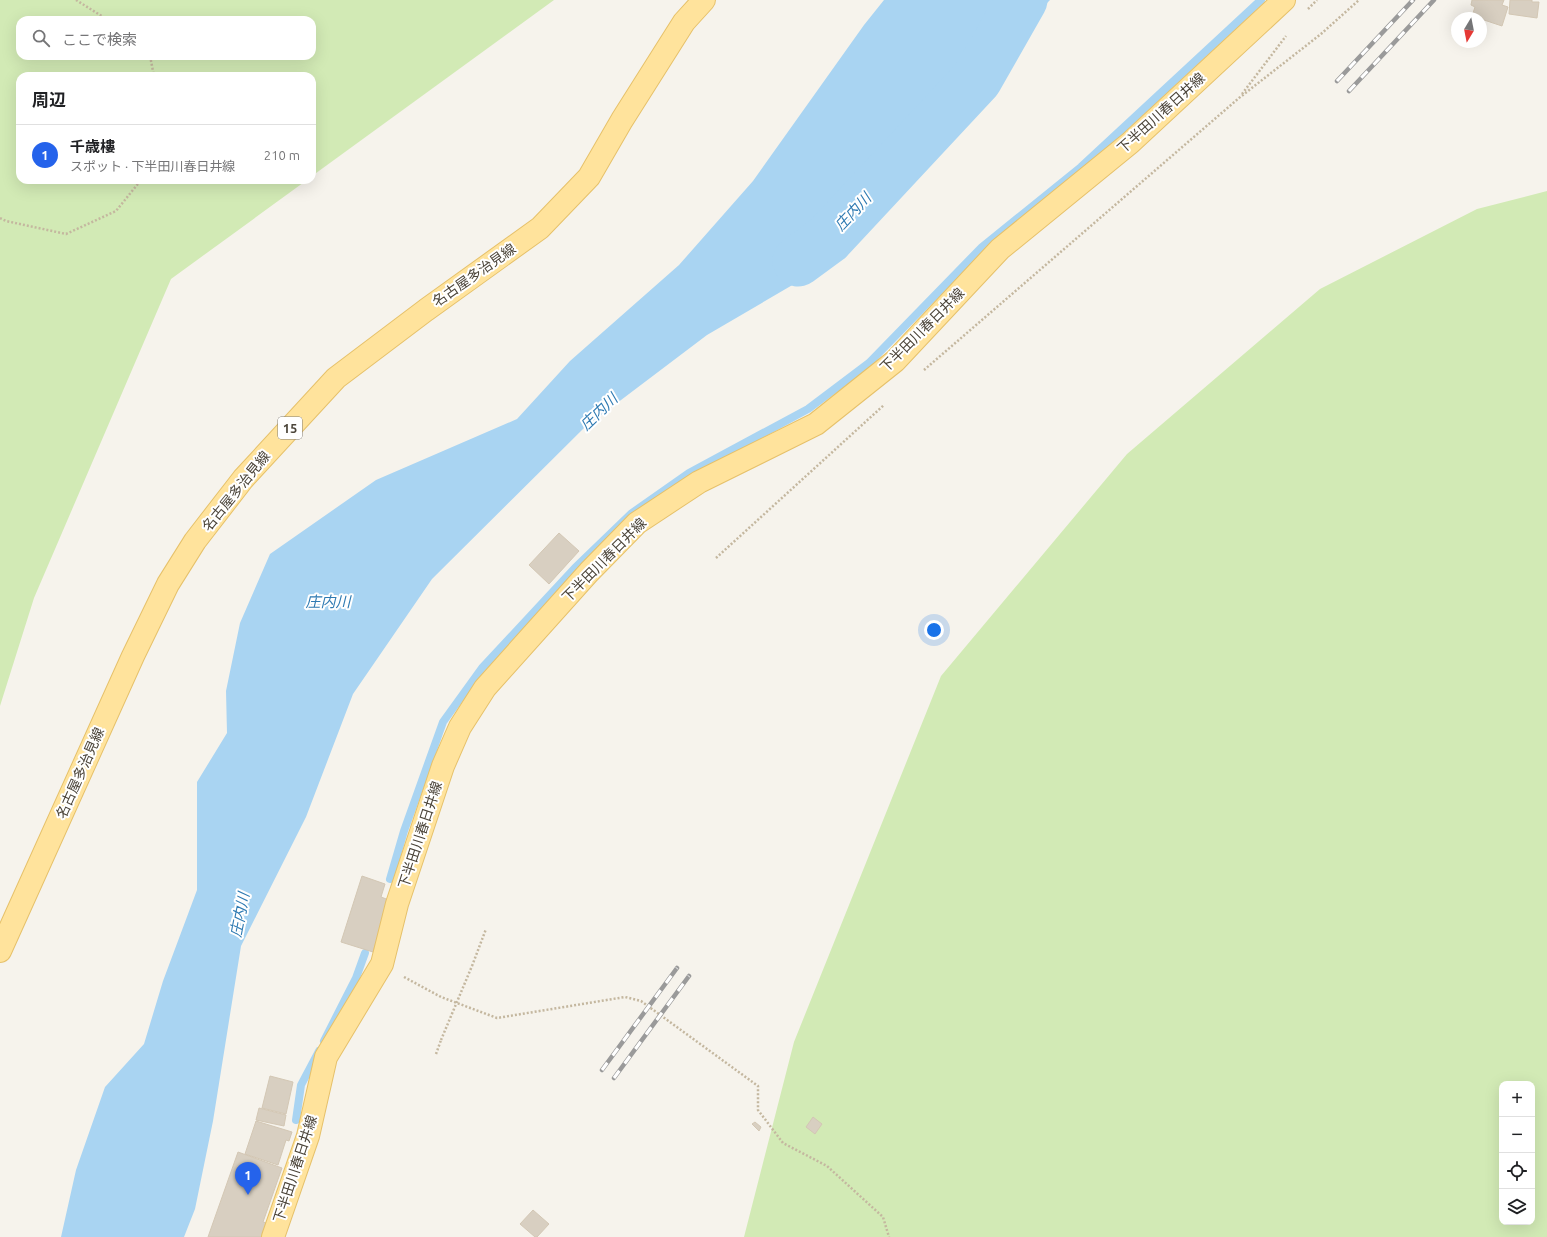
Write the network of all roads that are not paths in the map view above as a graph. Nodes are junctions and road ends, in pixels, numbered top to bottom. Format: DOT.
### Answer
graph roads {
  1 [pos="704,0"];
  2 [pos="1284,0"];
  3 [pos="0,952"];
  4 [pos="273,1237"];
  1 -- 3 [label="main road, 名古屋多治見線 / 15"];
  2 -- 4 [label="main road, 下半田川春日井線"];
}
